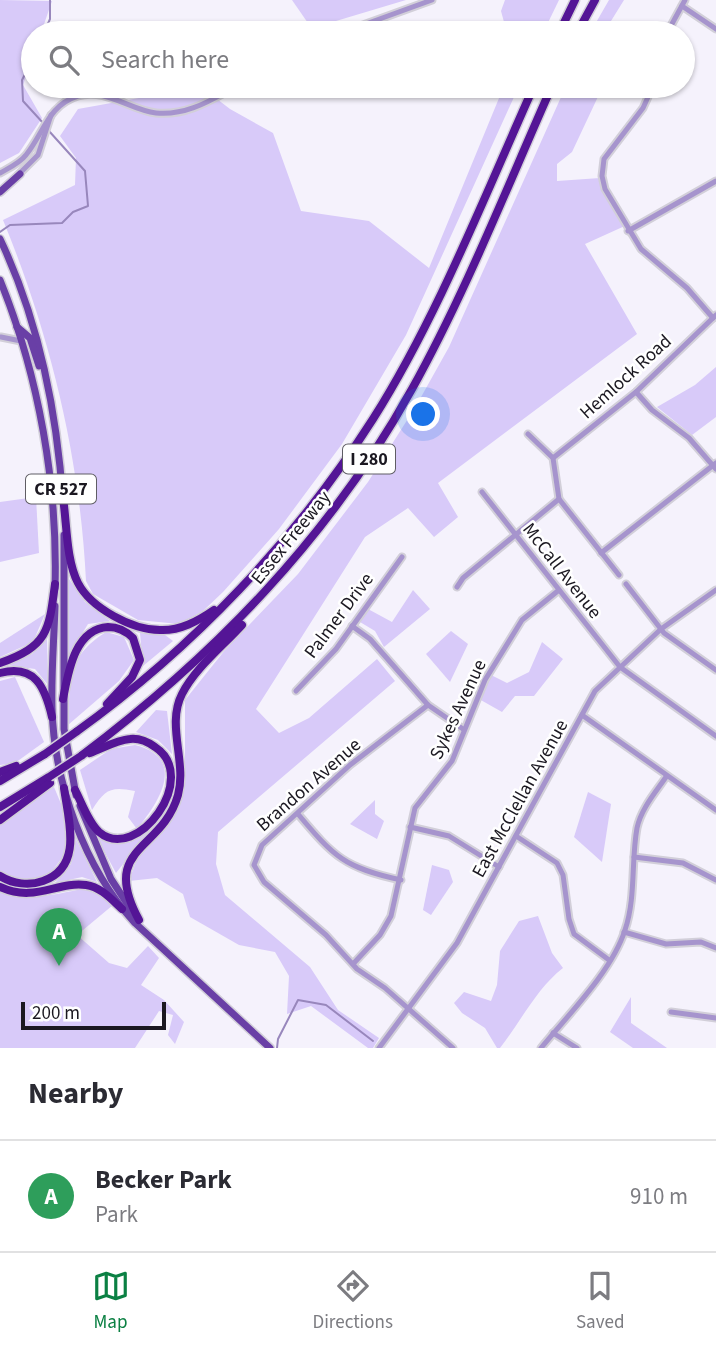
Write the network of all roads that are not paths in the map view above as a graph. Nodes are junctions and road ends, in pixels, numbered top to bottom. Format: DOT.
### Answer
graph roads {
  1 [pos="432,0"];
  2 [pos="575,0"];
  3 [pos="595,0"];
  4 [pos="683,3"];
  5 [pos="374,21"];
  6 [pos="565,21"];
  7 [pos="584,21"];
  8 [pos="673,21"];
  9 [pos="716,29"];
  10 [pos="75,98"];
  11 [pos="110,98"];
  12 [pos="212,98"];
  13 [pos="528,98"];
  14 [pos="547,98"];
  15 [pos="648,98"];
  16 [pos="45,127"];
  17 [pos="0,173"];
  18 [pos="20,174"];
  19 [pos="716,181"];
  20 [pos="0,184"];
  21 [pos="0,192"];
  22 [pos="628,231"];
  23 [pos="0,239"];
  24 [pos="0,280"];
  25 [pos="714,316"];
  26 [pos="17,327"];
  27 [pos="0,337"];
  28 [pos="21,341"];
  29 [pos="636,392"];
  30 [pos="53,421"];
  31 [pos="528,434"];
  32 [pos="553,458"];
  33 [pos="715,466"];
  34 [pos="482,492"];
  35 [pos="63,498"];
  36 [pos="559,499"];
  37 [pos="514,534"];
  38 [pos="601,553"];
  39 [pos="402,557"];
  40 [pos="255,572"];
  41 [pos="284,573"];
  42 [pos="619,576"];
  43 [pos="55,584"];
  44 [pos="626,584"];
  45 [pos="457,587"];
  46 [pos="559,590"];
  47 [pos="716,590"];
  48 [pos="352,626"];
  49 [pos="662,628"];
  50 [pos="0,663"];
  51 [pos="620,667"];
  52 [pos="716,670"];
  53 [pos="0,673"];
  54 [pos="296,691"];
  55 [pos="63,699"];
  56 [pos="428,705"];
  57 [pos="582,715"];
  58 [pos="52,717"];
  59 [pos="88,724"];
  60 [pos="463,729"];
  61 [pos="716,736"];
  62 [pos="45,754"];
  63 [pos="80,756"];
  64 [pos="0,772"];
  65 [pos="666,777"];
  66 [pos="50,780"];
  67 [pos="0,781"];
  68 [pos="64,788"];
  69 [pos="75,790"];
  70 [pos="0,807"];
  71 [pos="716,810"];
  72 [pos="298,814"];
  73 [pos="0,820"];
  74 [pos="410,827"];
  75 [pos="516,836"];
  76 [pos="634,857"];
  77 [pos="499,867"];
  78 [pos="0,876"];
  79 [pos="401,880"];
  80 [pos="716,880"];
  81 [pos="0,887"];
  82 [pos="122,909"];
  83 [pos="139,920"];
  84 [pos="624,932"];
  85 [pos="152,937"];
  86 [pos="716,948"];
  87 [pos="608,960"];
  88 [pos="353,964"];
  89 [pos="408,1009"];
  90 [pos="670,1012"];
  91 [pos="716,1018"];
  92 [pos="554,1032"];
  93 [pos="270,1048"];
  94 [pos="379,1048"];
  95 [pos="453,1048"];
  96 [pos="541,1048"];
  97 [pos="577,1048"];
  1 -- 5 [label="street"];
  2 -- 6 [label="highway"];
  3 -- 7 [label="highway"];
  4 -- 8 [label="street"];
  4 -- 9 [label="street"];
  10 -- 16 [label="street"];
  11 -- 12 [label="street"];
  13 -- 40 [label="highway, Essex Freeway / I 280"];
  14 -- 41 [label="highway, Essex Freeway / I 280"];
  15 -- 22 [label="street"];
  16 -- 17 [label="street"];
  16 -- 18 [label="street"];
  18 -- 20 [label="street"];
  18 -- 21 [label="main road"];
  19 -- 22 [label="street"];
  22 -- 25 [label="street"];
  23 -- 30 [label="main road, CR 527"];
  24 -- 26 [label="main road, CR 527"];
  25 -- 29 [label="street, Hemlock Road"];
  26 -- 27 [label="street"];
  26 -- 28 [label="main road, CR 527"];
  26 -- 30 [label="main road"];
  27 -- 28 [label="street"];
  28 -- 43 [label="main road, CR 527"];
  29 -- 32 [label="street, Hemlock Road"];
  29 -- 33 [label="street"];
  30 -- 35 [label="main road, CR 527"];
  31 -- 32 [label="street"];
  32 -- 36 [label="street"];
  33 -- 38 [label="street"];
  34 -- 37 [label="street, McCall Avenue"];
  35 -- 40 [label="highway"];
  35 -- 55 [label="main road, CR 527"];
  36 -- 37 [label="street"];
  36 -- 38 [label="street"];
  37 -- 45 [label="street"];
  37 -- 46 [label="street, McCall Avenue"];
  38 -- 42 [label="street"];
  39 -- 48 [label="street, Palmer Drive"];
  40 -- 59 [label="highway, Essex Freeway / I 280"];
  41 -- 63 [label="highway, Essex Freeway / I 280"];
  41 -- 83 [label="highway"];
  43 -- 50 [label="highway"];
  43 -- 58 [label="main road, CR 527"];
  44 -- 49 [label="street"];
  46 -- 51 [label="street, McCall Avenue"];
  46 -- 60 [label="street, Sykes Avenue"];
  47 -- 49 [label="street, East McClellan Avenue"];
  48 -- 54 [label="street, Palmer Drive"];
  48 -- 56 [label="street"];
  49 -- 51 [label="street, East McClellan Avenue"];
  49 -- 52 [label="street"];
  51 -- 57 [label="street, East McClellan Avenue"];
  51 -- 61 [label="street, McCall Avenue"];
  53 -- 58 [label="highway"];
  55 -- 59 [label="highway"];
  55 -- 69 [label="main road, CR 527"];
  56 -- 60 [label="street"];
  56 -- 72 [label="street, Brandon Avenue"];
  57 -- 65 [label="street"];
  57 -- 75 [label="street, East McClellan Avenue"];
  58 -- 68 [label="main road, CR 527"];
  59 -- 62 [label="highway, Essex Freeway / I 280, bridge"];
  60 -- 74 [label="street, Sykes Avenue"];
  62 -- 64 [label="highway"];
  62 -- 67 [label="highway, Essex Freeway / I 280"];
  63 -- 66 [label="highway, Essex Freeway / I 280, bridge"];
  63 -- 69 [label="highway"];
  65 -- 71 [label="street"];
  65 -- 76 [label="street"];
  66 -- 70 [label="highway, Essex Freeway / I 280"];
  66 -- 73 [label="highway"];
  68 -- 78 [label="highway"];
  68 -- 82 [label="main road, CR 527"];
  69 -- 83 [label="main road, CR 527"];
  72 -- 79 [label="street"];
  72 -- 88 [label="street, Brandon Avenue"];
  74 -- 77 [label="street"];
  74 -- 79 [label="street, Sykes Avenue"];
  75 -- 77 [label="street, East McClellan Avenue"];
  75 -- 87 [label="street"];
  76 -- 80 [label="street"];
  76 -- 84 [label="street"];
  77 -- 89 [label="street, East McClellan Avenue"];
  79 -- 88 [label="street, Sykes Avenue"];
  81 -- 82 [label="highway"];
  82 -- 85 [label="main road, CR 527"];
  83 -- 85 [label="main road, CR 527"];
  84 -- 86 [label="street"];
  84 -- 87 [label="street"];
  85 -- 93 [label="main road, CR 527"];
  87 -- 92 [label="street"];
  88 -- 89 [label="street, Brandon Avenue"];
  89 -- 94 [label="street, East McClellan Avenue"];
  89 -- 95 [label="street, Brandon Avenue"];
  90 -- 91 [label="street"];
  92 -- 96 [label="street"];
  92 -- 97 [label="street"];
}
